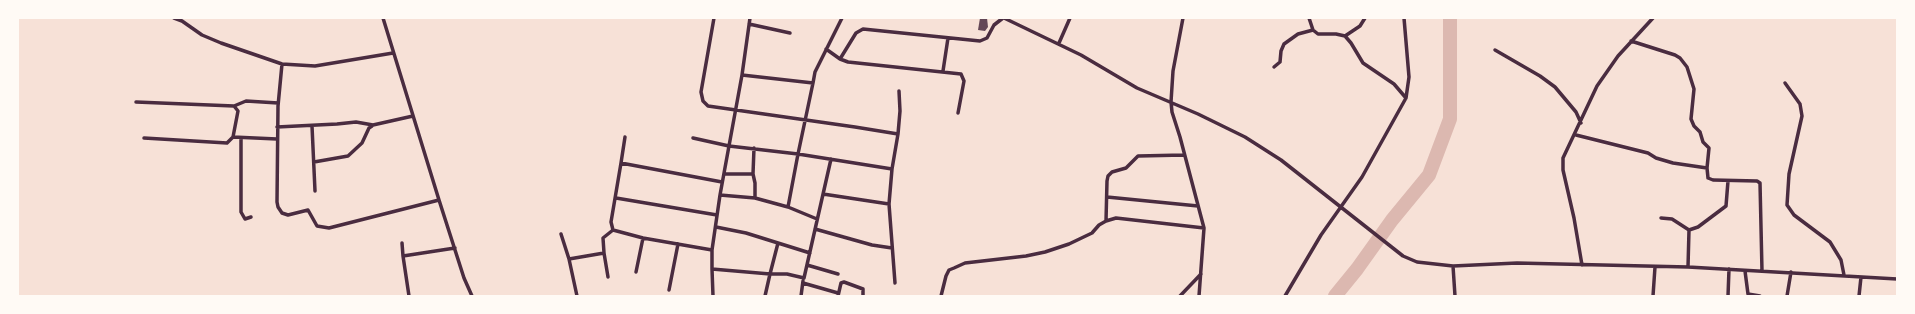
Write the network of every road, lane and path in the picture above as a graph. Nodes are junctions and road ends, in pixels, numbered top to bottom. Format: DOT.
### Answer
graph roads {
  1 [pos="174,18"];
  2 [pos="383,18"];
  3 [pos="714,18"];
  4 [pos="750,18"];
  5 [pos="842,18"];
  6 [pos="1003,18"];
  7 [pos="1070,18"];
  8 [pos="1183,18"];
  9 [pos="1309,18"];
  10 [pos="1365,18"];
  11 [pos="1404,18"];
  12 [pos="1653,18"];
  13 [pos="182,19"];
  14 [pos="749,24"];
  15 [pos="1313,30"];
  16 [pos="790,34"];
  17 [pos="1345,36"];
  18 [pos="948,38"];
  19 [pos="1631,41"];
  20 [pos="1059,43"];
  21 [pos="826,49"];
  22 [pos="1496,50"];
  23 [pos="393,53"];
  24 [pos="840,59"];
  25 [pos="282,64"];
  26 [pos="1274,67"];
  27 [pos="943,71"];
  28 [pos="742,75"];
  29 [pos="813,83"];
  30 [pos="1785,83"];
  31 [pos="899,92"];
  32 [pos="1406,98"];
  33 [pos="136,102"];
  34 [pos="1171,102"];
  35 [pos="278,103"];
  36 [pos="234,106"];
  37 [pos="735,109"];
  38 [pos="958,113"];
  39 [pos="413,116"];
  40 [pos="806,120"];
  41 [pos="1581,123"];
  42 [pos="373,125"];
  43 [pos="312,126"];
  44 [pos="277,127"];
  45 [pos="898,134"];
  46 [pos="1576,134"];
  47 [pos="232,137"];
  48 [pos="625,137"];
  49 [pos="144,138"];
  50 [pos="242,138"];
  51 [pos="692,138"];
  52 [pos="277,139"];
  53 [pos="729,146"];
  54 [pos="754,148"];
  55 [pos="798,154"];
  56 [pos="1184,155"];
  57 [pos="831,159"];
  58 [pos="314,162"];
  59 [pos="621,163"];
  60 [pos="1707,168"];
  61 [pos="892,169"];
  62 [pos="724,174"];
  63 [pos="753,174"];
  64 [pos="1728,181"];
  65 [pos="722,182"];
  66 [pos="315,191"];
  67 [pos="823,194"];
  68 [pos="720,195"];
  69 [pos="1107,197"];
  70 [pos="616,198"];
  71 [pos="755,198"];
  72 [pos="439,200"];
  73 [pos="889,204"];
  74 [pos="1198,206"];
  75 [pos="788,207"];
  76 [pos="1340,207"];
  77 [pos="717,215"];
  78 [pos="251,217"];
  79 [pos="1661,218"];
  80 [pos="817,219"];
  81 [pos="1106,221"];
  82 [pos="716,227"];
  83 [pos="1204,228"];
  84 [pos="815,229"];
  85 [pos="613,230"];
  86 [pos="1689,230"];
  87 [pos="561,234"];
  88 [pos="643,238"];
  89 [pos="778,243"];
  90 [pos="402,244"];
  91 [pos="678,244"];
  92 [pos="455,248"];
  93 [pos="892,248"];
  94 [pos="712,250"];
  95 [pos="604,253"];
  96 [pos="810,253"];
  97 [pos="403,256"];
  98 [pos="569,259"];
  99 [pos="807,265"];
  100 [pos="1582,265"];
  101 [pos="1453,266"];
  102 [pos="1655,266"];
  103 [pos="1688,267"];
  104 [pos="712,269"];
  105 [pos="1729,269"];
  106 [pos="1745,271"];
  107 [pos="1762,271"];
  108 [pos="636,272"];
  109 [pos="1791,272"];
  110 [pos="770,274"];
  111 [pos="838,274"];
  112 [pos="1201,274"];
  113 [pos="1844,275"];
  114 [pos="608,277"];
  115 [pos="1861,277"];
  116 [pos="804,278"];
  117 [pos="1897,278"];
  118 [pos="803,283"];
  119 [pos="894,283"];
  120 [pos="669,290"];
  121 [pos="838,295"];
  122 [pos="409,296"];
  123 [pos="472,296"];
  124 [pos="577,296"];
  125 [pos="713,296"];
  126 [pos="765,296"];
  127 [pos="801,296"];
  128 [pos="863,296"];
  129 [pos="941,296"];
  130 [pos="1180,296"];
  131 [pos="1198,296"];
  132 [pos="1285,296"];
  133 [pos="1455,296"];
  134 [pos="1653,296"];
  135 [pos="1728,296"];
  136 [pos="1760,296"];
  137 [pos="1787,296"];
  138 [pos="1859,296"];
  1 -- 13 [label="street"];
  2 -- 23 [label="street"];
  3 -- 37 [label="street"];
  4 -- 14 [label="street"];
  5 -- 21 [label="street"];
  6 -- 18 [label="street"];
  6 -- 20 [label="street"];
  7 -- 20 [label="street"];
  8 -- 34 [label="street"];
  9 -- 15 [label="street"];
  10 -- 17 [label="street"];
  11 -- 32 [label="street"];
  12 -- 19 [label="street"];
  13 -- 25 [label="street"];
  14 -- 16 [label="street"];
  14 -- 28 [label="street"];
  15 -- 17 [label="street"];
  15 -- 26 [label="street"];
  17 -- 32 [label="street"];
  18 -- 24 [label="street"];
  18 -- 27 [label="street"];
  19 -- 41 [label="street"];
  19 -- 60 [label="street"];
  20 -- 34 [label="street"];
  21 -- 24 [label="street"];
  21 -- 29 [label="street"];
  22 -- 41 [label="street"];
  23 -- 25 [label="street"];
  23 -- 39 [label="street"];
  24 -- 27 [label="street"];
  25 -- 35 [label="street"];
  27 -- 38 [label="street"];
  28 -- 29 [label="street"];
  28 -- 37 [label="street"];
  29 -- 40 [label="street"];
  30 -- 113 [label="street"];
  31 -- 45 [label="street"];
  32 -- 76 [label="street"];
  33 -- 36 [label="street"];
  34 -- 56 [label="street"];
  34 -- 76 [label="street"];
  35 -- 36 [label="street"];
  35 -- 44 [label="street"];
  36 -- 47 [label="street"];
  37 -- 40 [label="street"];
  37 -- 53 [label="street"];
  39 -- 42 [label="street"];
  39 -- 72 [label="street"];
  40 -- 45 [label="street"];
  40 -- 55 [label="street"];
  41 -- 46 [label="street"];
  42 -- 43 [label="street"];
  42 -- 58 [label="street"];
  43 -- 44 [label="street"];
  43 -- 58 [label="street"];
  44 -- 52 [label="street"];
  45 -- 61 [label="street"];
  46 -- 60 [label="street"];
  46 -- 100 [label="street"];
  47 -- 49 [label="street"];
  47 -- 50 [label="street"];
  48 -- 59 [label="street"];
  50 -- 52 [label="street"];
  50 -- 78 [label="street"];
  51 -- 53 [label="street"];
  52 -- 72 [label="street"];
  53 -- 54 [label="street"];
  53 -- 62 [label="street"];
  54 -- 55 [label="street"];
  54 -- 63 [label="street"];
  55 -- 57 [label="street"];
  55 -- 75 [label="street"];
  56 -- 69 [label="street"];
  56 -- 74 [label="street"];
  57 -- 61 [label="street"];
  57 -- 67 [label="street"];
  58 -- 66 [label="street"];
  59 -- 65 [label="street"];
  59 -- 70 [label="street"];
  60 -- 64 [label="street"];
  61 -- 73 [label="street"];
  62 -- 63 [label="street"];
  62 -- 65 [label="street"];
  63 -- 71 [label="street"];
  64 -- 86 [label="street"];
  64 -- 107 [label="street"];
  65 -- 68 [label="street"];
  67 -- 73 [label="street"];
  67 -- 80 [label="street"];
  68 -- 71 [label="street"];
  68 -- 77 [label="street"];
  69 -- 74 [label="street"];
  69 -- 81 [label="street"];
  70 -- 77 [label="street"];
  70 -- 85 [label="street"];
  71 -- 75 [label="street"];
  72 -- 92 [label="street"];
  73 -- 93 [label="street"];
  74 -- 83 [label="street"];
  75 -- 80 [label="street"];
  76 -- 101 [label="street"];
  76 -- 132 [label="street"];
  77 -- 82 [label="street"];
  79 -- 86 [label="street"];
  80 -- 84 [label="street"];
  81 -- 83 [label="street"];
  81 -- 129 [label="street"];
  82 -- 89 [label="street"];
  82 -- 94 [label="street"];
  83 -- 112 [label="street"];
  84 -- 93 [label="street"];
  84 -- 96 [label="street"];
  85 -- 88 [label="street"];
  85 -- 95 [label="street"];
  86 -- 103 [label="street"];
  87 -- 98 [label="street"];
  88 -- 91 [label="street"];
  88 -- 108 [label="street"];
  89 -- 96 [label="street"];
  89 -- 110 [label="street"];
  90 -- 97 [label="street"];
  91 -- 94 [label="street"];
  91 -- 120 [label="street"];
  92 -- 97 [label="street"];
  92 -- 123 [label="street"];
  93 -- 119 [label="street"];
  94 -- 104 [label="street"];
  95 -- 98 [label="street"];
  95 -- 114 [label="street"];
  96 -- 99 [label="street"];
  97 -- 122 [label="street"];
  98 -- 124 [label="street"];
  99 -- 111 [label="street"];
  99 -- 116 [label="street"];
  100 -- 101 [label="street"];
  100 -- 102 [label="street"];
  101 -- 133 [label="street"];
  102 -- 103 [label="street"];
  102 -- 134 [label="street"];
  103 -- 105 [label="street"];
  104 -- 110 [label="street"];
  104 -- 125 [label="street"];
  105 -- 106 [label="street"];
  105 -- 135 [label="street"];
  106 -- 107 [label="street"];
  106 -- 136 [label="street"];
  107 -- 109 [label="street"];
  109 -- 113 [label="street"];
  109 -- 137 [label="street"];
  110 -- 116 [label="street"];
  110 -- 126 [label="street"];
  112 -- 130 [label="street"];
  112 -- 131 [label="street"];
  113 -- 115 [label="street"];
  115 -- 117 [label="street"];
  115 -- 138 [label="street"];
  116 -- 118 [label="street"];
  118 -- 121 [label="street"];
  118 -- 127 [label="street"];
  121 -- 128 [label="street"];
}
